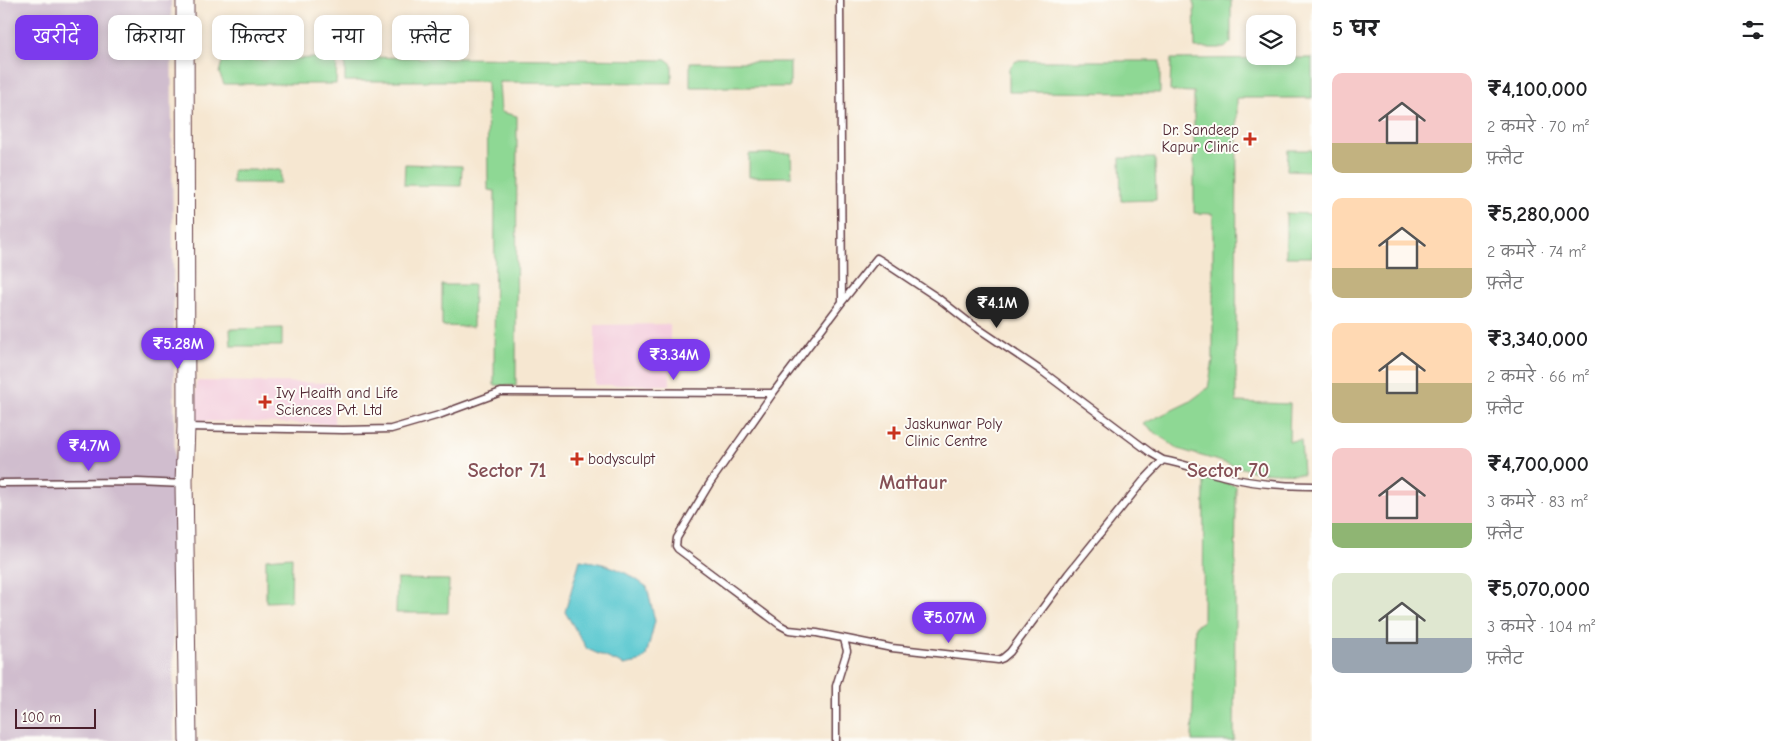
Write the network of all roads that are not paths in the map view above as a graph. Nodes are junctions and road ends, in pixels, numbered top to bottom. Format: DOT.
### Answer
graph roads {
  1 [pos="180,0"];
  2 [pos="189,0"];
  3 [pos="840,0"];
  4 [pos="842,302"];
  5 [pos="773,393"];
  6 [pos="186,427"];
  7 [pos="1163,460"];
  8 [pos="0,483"];
  9 [pos="184,484"];
  10 [pos="1312,486"];
  11 [pos="844,639"];
  12 [pos="184,741"];
  13 [pos="192,741"];
  14 [pos="836,741"];
  1 -- 6 [label="main road"];
  2 -- 6 [label="main road"];
  3 -- 4 [label="street"];
  4 -- 5 [label="street"];
  4 -- 7 [label="street"];
  5 -- 6 [label="street"];
  5 -- 11 [label="street"];
  6 -- 9 [label="main road"];
  7 -- 10 [label="street"];
  7 -- 11 [label="street"];
  8 -- 9 [label="street"];
  9 -- 12 [label="main road"];
  9 -- 13 [label="main road"];
  11 -- 14 [label="street"];
}
